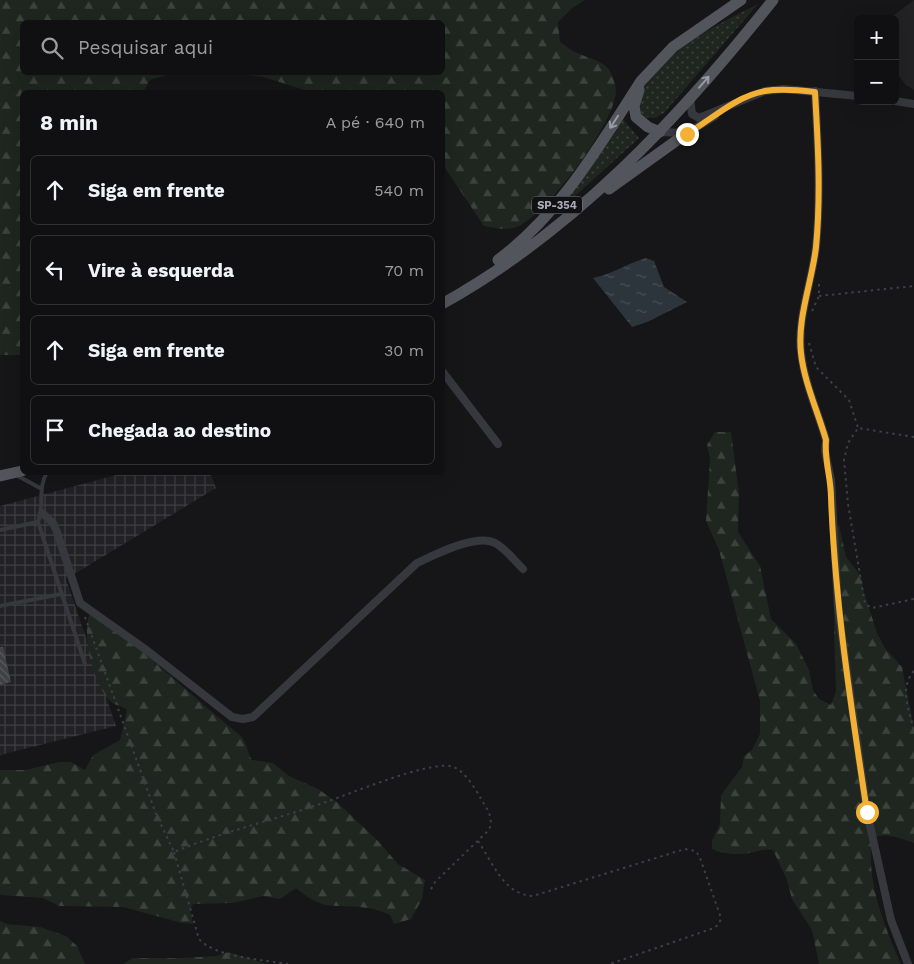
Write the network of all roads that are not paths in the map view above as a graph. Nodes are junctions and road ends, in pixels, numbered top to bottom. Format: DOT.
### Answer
graph roads {
  1 [pos="741,0"];
  2 [pos="773,0"];
  3 [pos="641,81"];
  4 [pos="815,92"];
  5 [pos="854,96"];
  6 [pos="690,98"];
  7 [pos="899,102"];
  8 [pos="914,104"];
  9 [pos="722,110"];
  10 [pos="660,132"];
  11 [pos="687,134"];
  12 [pos="537,242"];
  13 [pos="445,300"];
  14 [pos="445,301"];
  15 [pos="445,375"];
  16 [pos="498,444"];
  17 [pos="20,471"];
  18 [pos="5,475"];
  19 [pos="46,475"];
  20 [pos="40,488"];
  21 [pos="42,513"];
  22 [pos="38,522"];
  23 [pos="0,530"];
  24 [pos="523,569"];
  25 [pos="61,594"];
  26 [pos="0,606"];
  27 [pos="86,664"];
  28 [pos="908,964"];
  1 -- 3 [label="main road, SP-354"];
  6 -- 2 [label="main road, SP-354, one-way"];
  3 -- 10 [label="main road"];
  3 -- 13 [label="main road, SP-354, one-way"];
  4 -- 5 [label="street"];
  4 -- 9 [label="street"];
  4 -- 28 [label="street"];
  6 -- 9 [label="street"];
  6 -- 10 [label="main road, SP-354"];
  7 -- 8 [label="street"];
  9 -- 11 [label="street"];
  10 -- 11 [label="street"];
  10 -- 12 [label="main road, SP-354"];
  11 -- 12 [label="main road"];
  12 -- 14 [label="main road, SP-354"];
  15 -- 16 [label="street"];
  17 -- 18 [label="main road"];
  18 -- 20 [label="lane"];
  19 -- 20 [label="lane"];
  20 -- 21 [label="lane"];
  21 -- 22 [label="lane"];
  21 -- 24 [label="street"];
  22 -- 23 [label="lane"];
  22 -- 25 [label="lane"];
  25 -- 26 [label="lane"];
  25 -- 27 [label="lane"];
}
